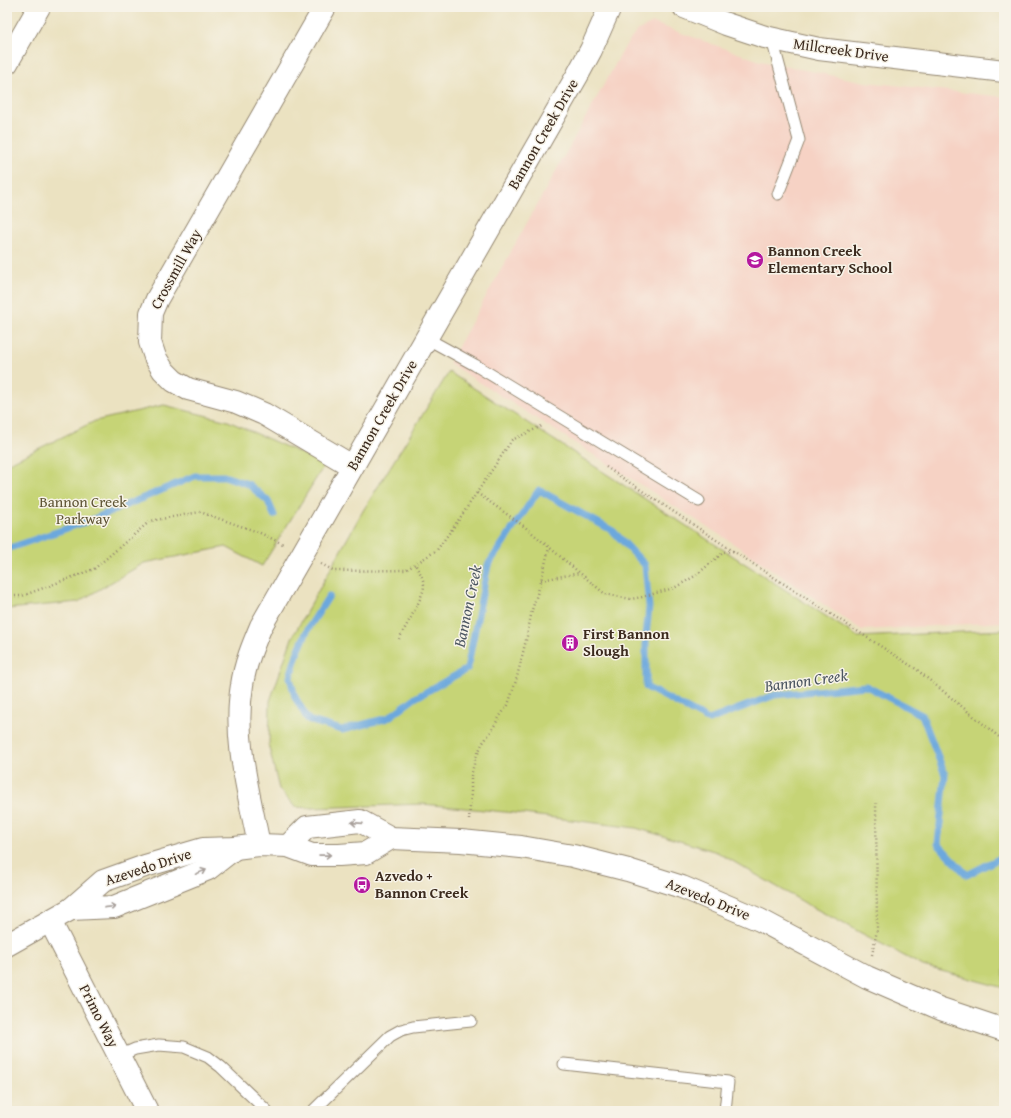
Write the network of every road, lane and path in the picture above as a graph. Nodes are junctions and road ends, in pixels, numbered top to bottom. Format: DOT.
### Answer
graph roads {
  1 [pos="39,7"];
  2 [pos="325,7"];
  3 [pos="610,7"];
  4 [pos="684,7"];
  5 [pos="772,39"];
  6 [pos="7,63"];
  7 [pos="1004,71"];
  8 [pos="778,194"];
  9 [pos="426,338"];
  10 [pos="548,430"];
  11 [pos="604,465"];
  12 [pos="352,466"];
  13 [pos="477,493"];
  14 [pos="699,502"];
  15 [pos="549,548"];
  16 [pos="733,551"];
  17 [pos="302,553"];
  18 [pos="415,564"];
  19 [pos="580,573"];
  20 [pos="541,580"];
  21 [pos="7,596"];
  22 [pos="399,639"];
  23 [pos="1004,740"];
  24 [pos="876,803"];
  25 [pos="392,838"];
  26 [pos="467,842"];
  27 [pos="259,845"];
  28 [pos="288,846"];
  29 [pos="50,921"];
  30 [pos="7,944"];
  31 [pos="867,977"];
  32 [pos="471,1021"];
  33 [pos="1004,1030"];
  34 [pos="119,1056"];
  35 [pos="564,1064"];
  36 [pos="147,1111"];
  37 [pos="267,1111"];
  38 [pos="313,1111"];
  39 [pos="725,1111"];
  1 -- 6 [label="street"];
  2 -- 12 [label="street, Crossmill Way"];
  3 -- 9 [label="street, Bannon Creek Drive"];
  4 -- 5 [label="street, Millcreek Drive"];
  5 -- 7 [label="street, Millcreek Drive"];
  5 -- 8 [label="lane"];
  9 -- 12 [label="street, Bannon Creek Drive"];
  9 -- 14 [label="lane"];
  10 -- 13 [label="path"];
  11 -- 16 [label="path"];
  12 -- 17 [label="street, Bannon Creek Drive"];
  13 -- 15 [label="path"];
  13 -- 18 [label="path"];
  15 -- 19 [label="path"];
  15 -- 20 [label="path"];
  16 -- 19 [label="path"];
  16 -- 23 [label="path"];
  17 -- 18 [label="path"];
  17 -- 21 [label="path"];
  17 -- 27 [label="street, Bannon Creek Drive"];
  18 -- 22 [label="path"];
  19 -- 20 [label="path"];
  20 -- 26 [label="path"];
  24 -- 31 [label="path"];
  25 -- 26 [label="street, Azevedo Drive"];
  28 -- 25 [label="street, Azevedo Drive, one-way"];
  25 -- 28 [label="street, Azevedo Drive, one-way"];
  26 -- 31 [label="street, Azevedo Drive"];
  27 -- 28 [label="street, Azevedo Drive"];
  27 -- 29 [label="street, Azevedo Drive"];
  29 -- 30 [label="street, Azevedo Drive"];
  29 -- 34 [label="street, Primo Way"];
  31 -- 33 [label="street, Azevedo Drive"];
  32 -- 38 [label="lane"];
  34 -- 36 [label="street, Primo Way"];
  34 -- 37 [label="lane"];
  35 -- 39 [label="lane"];
}
